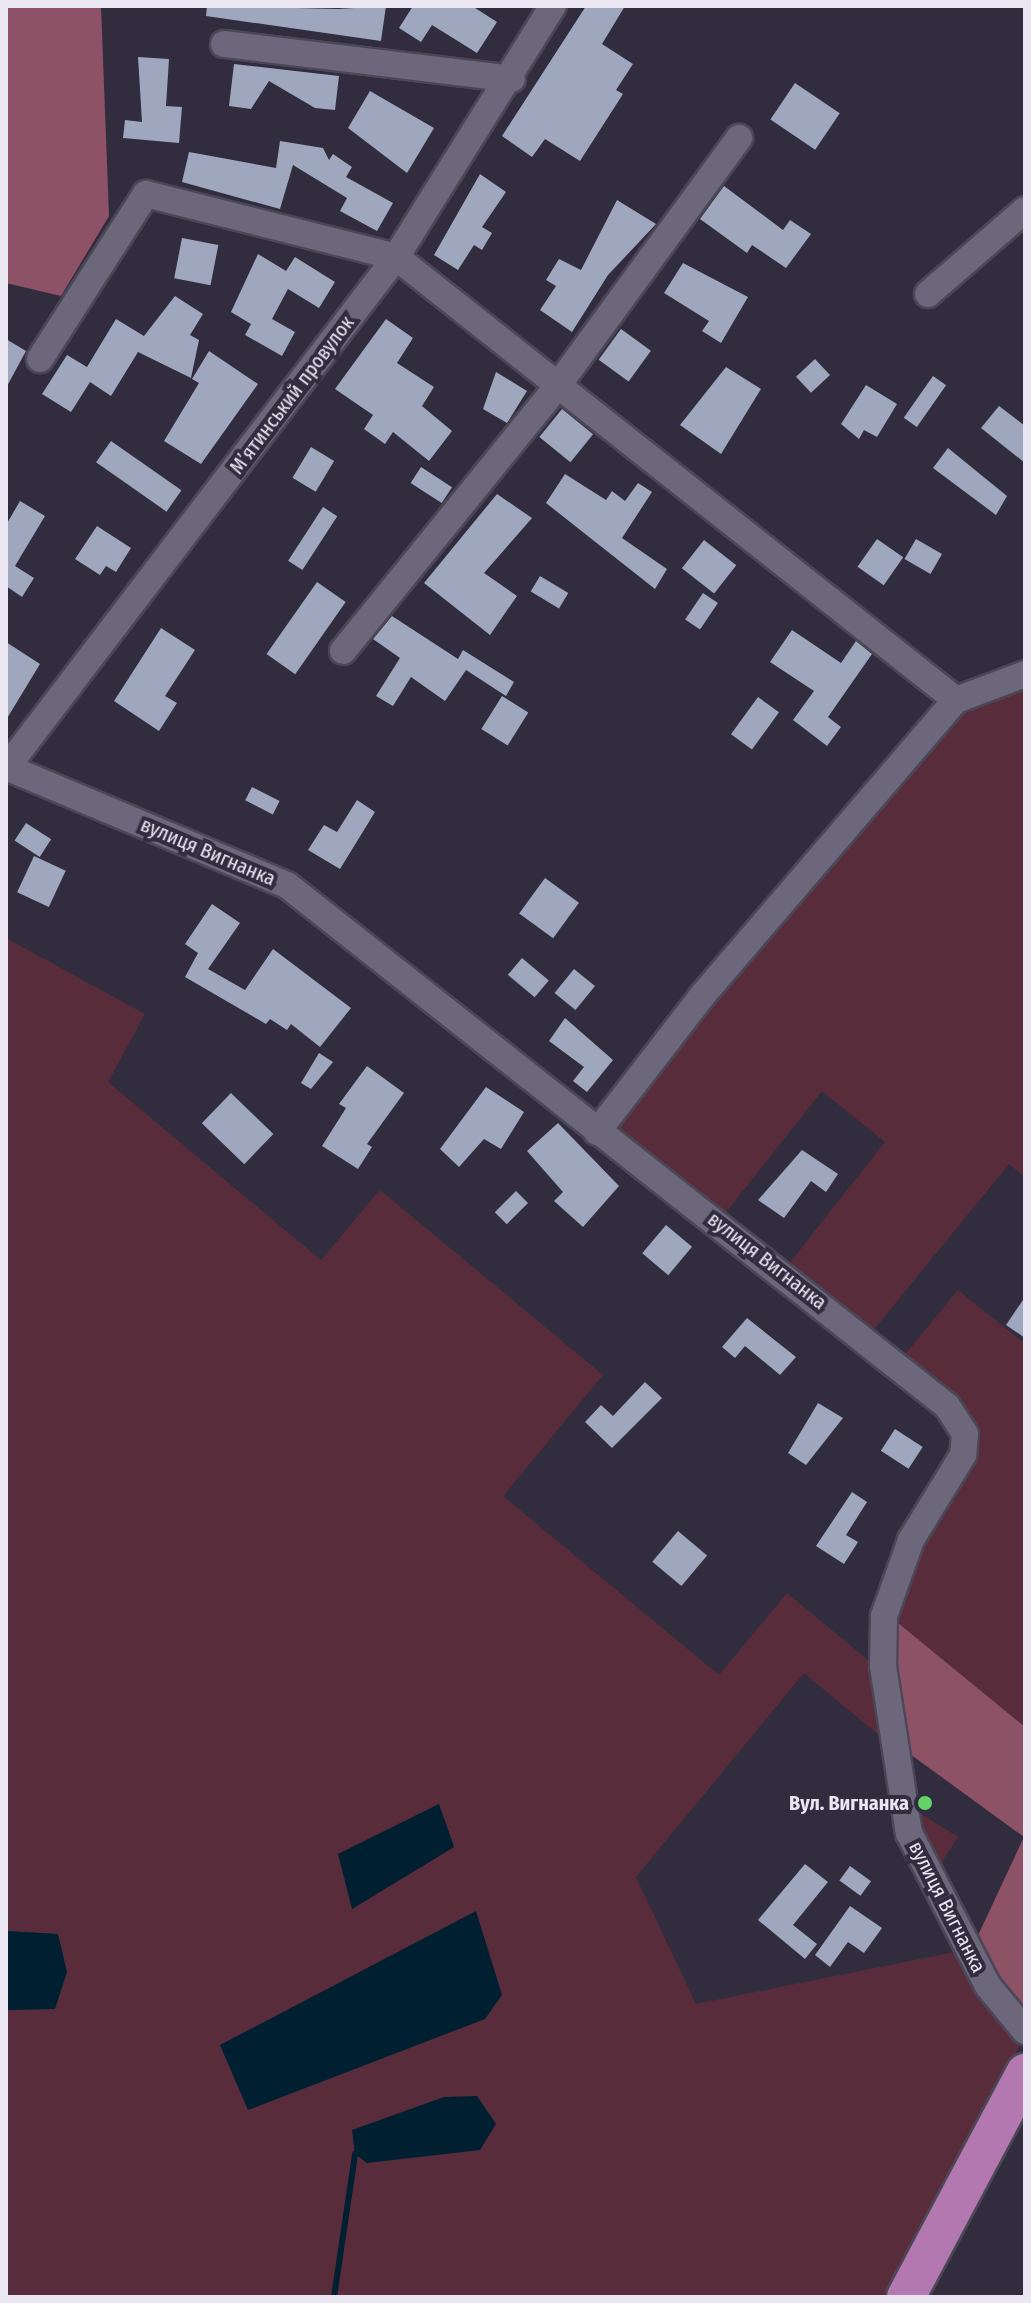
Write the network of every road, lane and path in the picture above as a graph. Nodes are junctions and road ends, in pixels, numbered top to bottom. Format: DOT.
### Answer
graph roads {
  1 [pos="553,6"];
  2 [pos="224,44"];
  3 [pos="512,79"];
  4 [pos="739,138"];
  5 [pos="1025,210"];
  6 [pos="396,257"];
  7 [pos="928,294"];
  8 [pos="40,359"];
  9 [pos="559,384"];
  10 [pos="343,651"];
  11 [pos="1025,674"];
  12 [pos="956,700"];
  13 [pos="7,767"];
  14 [pos="597,1132"];
  15 [pos="1025,2031"];
  16 [pos="1025,2073"];
  17 [pos="906,2297"];
  1 -- 3 [label="street, Мʼятинський провулок"];
  2 -- 3 [label="street"];
  3 -- 6 [label="street, Мʼятинський провулок"];
  4 -- 9 [label="street"];
  5 -- 7 [label="street"];
  6 -- 8 [label="street"];
  6 -- 9 [label="street"];
  6 -- 13 [label="street, Мʼятинський провулок"];
  9 -- 10 [label="street"];
  9 -- 12 [label="street"];
  11 -- 12 [label="street"];
  12 -- 14 [label="street"];
  13 -- 14 [label="street, вулиця Вигнанка"];
  14 -- 15 [label="street, вулиця Вигнанка"];
  16 -- 17 [label="highway"];
}
